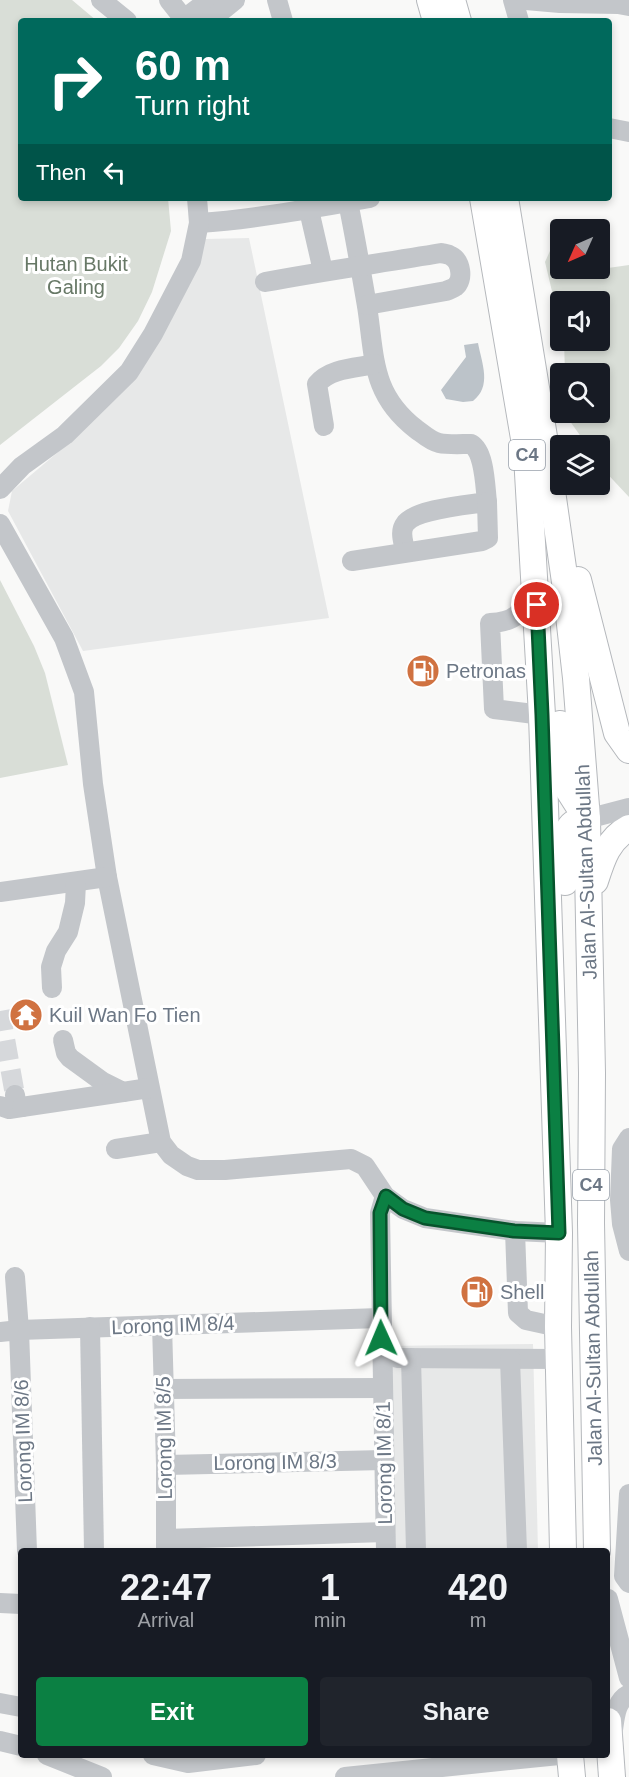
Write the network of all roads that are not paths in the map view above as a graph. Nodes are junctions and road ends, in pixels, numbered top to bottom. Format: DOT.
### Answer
graph roads {
  1 [pos="101,0"];
  2 [pos="169,0"];
  3 [pos="209,0"];
  4 [pos="235,0"];
  5 [pos="277,0"];
  6 [pos="430,0"];
  7 [pos="452,0"];
  8 [pos="513,0"];
  9 [pos="526,0"];
  10 [pos="586,2"];
  11 [pos="629,6"];
  12 [pos="123,18"];
  13 [pos="183,18"];
  14 [pos="185,18"];
  15 [pos="213,18"];
  16 [pos="282,18"];
  17 [pos="435,18"];
  18 [pos="457,18"];
  19 [pos="518,18"];
  20 [pos="612,129"];
  21 [pos="629,132"];
  22 [pos="197,201"];
  23 [pos="338,201"];
  24 [pos="487,202"];
  25 [pos="309,210"];
  26 [pos="199,223"];
  27 [pos="360,267"];
  28 [pos="323,271"];
  29 [pos="265,282"];
  30 [pos="367,305"];
  31 [pos="375,364"];
  32 [pos="324,426"];
  33 [pos="536,452"];
  34 [pos="0,489"];
  35 [pos="487,502"];
  36 [pos="0,524"];
  37 [pos="405,551"];
  38 [pos="352,561"];
  39 [pos="535,584"];
  40 [pos="542,715"];
  41 [pos="629,750"];
  42 [pos="629,808"];
  43 [pos="587,819"];
  44 [pos="629,828"];
  45 [pos="107,877"];
  46 [pos="76,883"];
  47 [pos="0,892"];
  48 [pos="589,897"];
  49 [pos="52,988"];
  50 [pos="63,1040"];
  51 [pos="149,1088"];
  52 [pos="123,1092"];
  53 [pos="12,1103"];
  54 [pos="629,1138"];
  55 [pos="161,1142"];
  56 [pos="116,1149"];
  57 [pos="386,1196"];
  58 [pos="624,1200"];
  59 [pos="591,1222"];
  60 [pos="622,1224"];
  61 [pos="514,1231"];
  62 [pos="559,1233"];
  63 [pos="629,1251"];
  64 [pos="15,1277"];
  65 [pos="380,1318"];
  66 [pos="162,1325"];
  67 [pos="90,1327"];
  68 [pos="558,1327"];
  69 [pos="9,1331"];
  70 [pos="381,1358"];
  71 [pos="411,1358"];
  72 [pos="510,1359"];
  73 [pos="560,1359"];
  74 [pos="382,1388"];
  75 [pos="163,1389"];
  76 [pos="384,1460"];
  77 [pos="166,1465"];
  78 [pos="629,1494"];
  79 [pos="385,1542"];
  80 [pos="166,1545"];
  81 [pos="27,1548"];
  82 [pos="94,1548"];
  83 [pos="416,1548"];
  84 [pos="517,1548"];
  85 [pos="562,1548"];
  86 [pos="597,1548"];
  87 [pos="629,1582"];
  88 [pos="0,1603"];
  89 [pos="18,1604"];
  90 [pos="610,1607"];
  91 [pos="629,1678"];
  92 [pos="0,1692"];
  93 [pos="629,1694"];
  94 [pos="18,1695"];
  95 [pos="0,1703"];
  96 [pos="18,1706"];
  97 [pos="0,1741"];
  98 [pos="18,1745"];
  99 [pos="610,1751"];
  100 [pos="54,1758"];
  101 [pos="168,1758"];
  102 [pos="227,1758"];
  103 [pos="496,1758"];
  104 [pos="570,1758"];
  105 [pos="392,1763"];
  106 [pos="611,1766"];
  107 [pos="102,1777"];
  108 [pos="345,1777"];
  109 [pos="572,1777"];
  1 -- 12 [label="street"];
  2 -- 13 [label="street"];
  3 -- 14 [label="street"];
  4 -- 15 [label="street"];
  5 -- 16 [label="street"];
  6 -- 17 [label="main road"];
  7 -- 18 [label="main road"];
  8 -- 19 [label="street"];
  9 -- 10 [label="street"];
  10 -- 11 [label="street"];
  20 -- 21 [label="street"];
  22 -- 26 [label="street"];
  23 -- 25 [label="street"];
  23 -- 27 [label="street"];
  24 -- 33 [label="main road, Jalan Al-Sultan Abdullah / C4"];
  25 -- 26 [label="street"];
  25 -- 28 [label="street"];
  26 -- 34 [label="street"];
  27 -- 28 [label="street"];
  27 -- 30 [label="street"];
  27 -- 30 [label="street"];
  28 -- 29 [label="street"];
  30 -- 31 [label="street"];
  31 -- 32 [label="street"];
  31 -- 35 [label="street"];
  33 -- 39 [label="main road, Jalan Al-Sultan Abdullah / C4"];
  33 -- 41 [label="main road"];
  33 -- 43 [label="main road"];
  35 -- 37 [label="street"];
  35 -- 37 [label="street"];
  36 -- 45 [label="street"];
  37 -- 38 [label="street"];
  39 -- 40 [label="main road, Jalan Al-Sultan Abdullah / C4"];
  39 -- 40 [label="street"];
  40 -- 62 [label="main road, Jalan Al-Sultan Abdullah / C4"];
  42 -- 43 [label="street"];
  43 -- 48 [label="main road, Jalan Al-Sultan Abdullah / C4"];
  43 -- 62 [label="main road"];
  44 -- 48 [label="main road"];
  45 -- 46 [label="street"];
  45 -- 51 [label="street"];
  46 -- 47 [label="street"];
  46 -- 49 [label="street"];
  48 -- 59 [label="main road, Jalan Al-Sultan Abdullah / C4"];
  50 -- 52 [label="street"];
  51 -- 52 [label="street"];
  51 -- 55 [label="street"];
  52 -- 53 [label="street"];
  54 -- 58 [label="street"];
  55 -- 56 [label="street"];
  55 -- 57 [label="street"];
  57 -- 61 [label="street"];
  57 -- 65 [label="street, Lorong IM 8/1"];
  58 -- 60 [label="street"];
  59 -- 60 [label="street"];
  59 -- 86 [label="main road, Jalan Al-Sultan Abdullah / C4"];
  60 -- 63 [label="street"];
  61 -- 62 [label="street"];
  61 -- 68 [label="street"];
  62 -- 68 [label="main road, Jalan Al-Sultan Abdullah / C4"];
  64 -- 69 [label="street"];
  65 -- 66 [label="street, Lorong IM 8/4"];
  65 -- 70 [label="street, Lorong IM 8/1"];
  66 -- 67 [label="street, Lorong IM 8/4"];
  66 -- 75 [label="street, Lorong IM 8/5"];
  67 -- 69 [label="street, Lorong IM 8/4"];
  67 -- 82 [label="street"];
  68 -- 73 [label="main road, Jalan Al-Sultan Abdullah / C4"];
  69 -- 81 [label="street, Lorong IM 8/6"];
  70 -- 71 [label="street"];
  70 -- 74 [label="street, Lorong IM 8/1"];
  71 -- 72 [label="street"];
  71 -- 83 [label="street"];
  72 -- 73 [label="street"];
  72 -- 84 [label="street"];
  73 -- 85 [label="main road, Jalan Al-Sultan Abdullah / C4"];
  74 -- 75 [label="street"];
  74 -- 76 [label="street, Lorong IM 8/1"];
  75 -- 77 [label="street, Lorong IM 8/5"];
  76 -- 77 [label="street, Lorong IM 8/3"];
  76 -- 79 [label="street, Lorong IM 8/1"];
  77 -- 80 [label="street, Lorong IM 8/5"];
  78 -- 87 [label="street"];
  79 -- 80 [label="street"];
  88 -- 89 [label="street"];
  90 -- 91 [label="street"];
  92 -- 94 [label="street"];
  93 -- 106 [label="street"];
  95 -- 96 [label="street"];
  97 -- 98 [label="street"];
  99 -- 106 [label="main road"];
  100 -- 107 [label="street"];
  101 -- 102 [label="street"];
  103 -- 105 [label="street"];
  104 -- 109 [label="main road"];
  105 -- 108 [label="street"];
}
